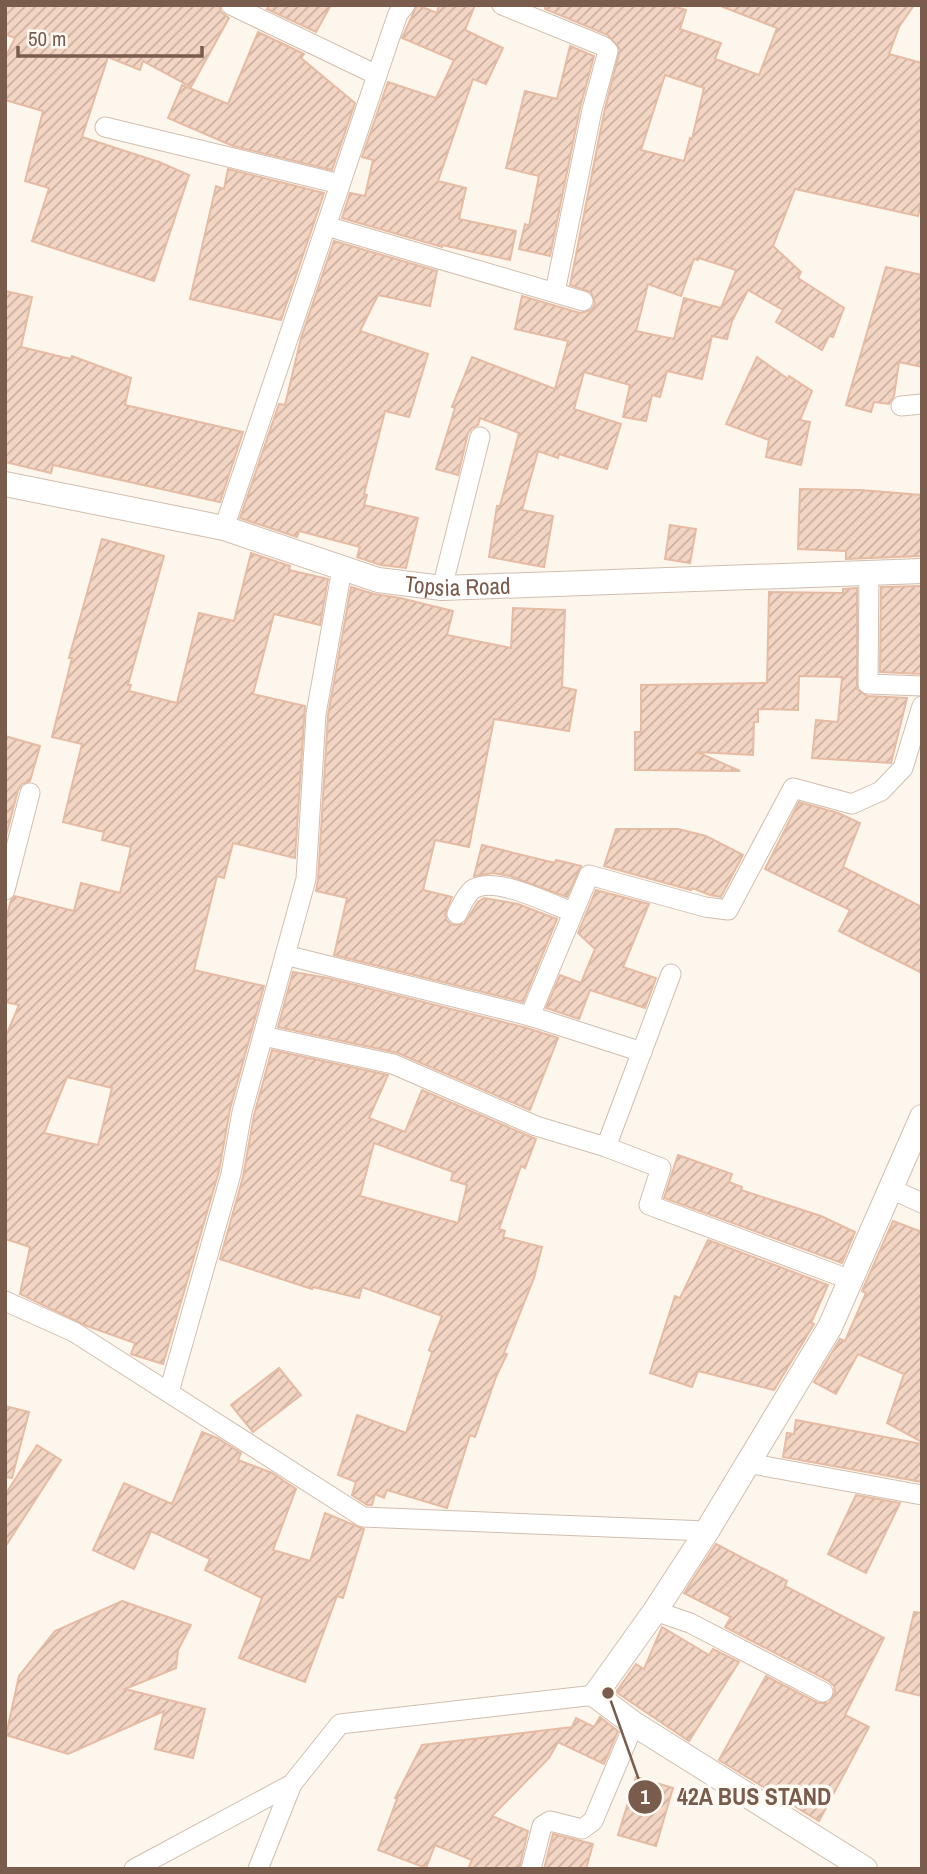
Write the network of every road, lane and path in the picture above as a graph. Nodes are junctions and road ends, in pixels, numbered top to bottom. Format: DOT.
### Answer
graph roads {
  1 [pos="231,5"];
  2 [pos="405,5"];
  3 [pos="502,5"];
  4 [pos="377,75"];
  5 [pos="104,127"];
  6 [pos="340,184"];
  7 [pos="326,226"];
  8 [pos="555,292"];
  9 [pos="583,301"];
  10 [pos="922,404"];
  11 [pos="901,406"];
  12 [pos="481,437"];
  13 [pos="5,484"];
  14 [pos="224,527"];
  15 [pos="342,569"];
  16 [pos="922,571"];
  17 [pos="869,573"];
  18 [pos="442,588"];
  19 [pos="922,686"];
  20 [pos="922,706"];
  21 [pos="30,793"];
  22 [pos="5,890"];
  23 [pos="572,912"];
  24 [pos="457,914"];
  25 [pos="285,955"];
  26 [pos="671,974"];
  27 [pos="530,1016"];
  28 [pos="263,1037"];
  29 [pos="642,1052"];
  30 [pos="922,1117"];
  31 [pos="606,1147"];
  32 [pos="891,1189"];
  33 [pos="922,1203"];
  34 [pos="851,1280"];
  35 [pos="5,1301"];
  36 [pos="169,1392"];
  37 [pos="747,1464"];
  38 [pos="922,1494"];
  39 [pos="706,1531"];
  40 [pos="655,1611"];
  41 [pos="823,1692"];
  42 [pos="594,1695"];
  43 [pos="634,1724"];
  44 [pos="292,1784"];
  45 [pos="134,1869"];
  46 [pos="258,1869"];
  47 [pos="531,1869"];
  48 [pos="865,1869"];
  1 -- 4 [label="street"];
  2 -- 4 [label="street"];
  3 -- 8 [label="street"];
  4 -- 6 [label="street"];
  5 -- 6 [label="street"];
  6 -- 7 [label="street"];
  7 -- 8 [label="street"];
  7 -- 14 [label="street"];
  8 -- 9 [label="street"];
  10 -- 11 [label="street"];
  12 -- 18 [label="street"];
  13 -- 14 [label="street, Topsia Road"];
  14 -- 15 [label="street, Topsia Road"];
  15 -- 18 [label="street, Topsia Road"];
  15 -- 25 [label="street"];
  16 -- 17 [label="street, Topsia Road"];
  17 -- 18 [label="street, Topsia Road"];
  17 -- 19 [label="street"];
  20 -- 23 [label="street"];
  21 -- 22 [label="street"];
  23 -- 24 [label="street"];
  23 -- 27 [label="street"];
  25 -- 27 [label="street"];
  25 -- 28 [label="street"];
  26 -- 29 [label="street"];
  27 -- 29 [label="street"];
  28 -- 31 [label="street"];
  28 -- 36 [label="street"];
  29 -- 31 [label="street"];
  30 -- 32 [label="street"];
  31 -- 34 [label="street"];
  32 -- 33 [label="street"];
  32 -- 34 [label="street"];
  34 -- 37 [label="street"];
  35 -- 36 [label="street"];
  36 -- 39 [label="street"];
  37 -- 38 [label="street"];
  37 -- 39 [label="street"];
  39 -- 40 [label="street"];
  40 -- 41 [label="street"];
  40 -- 42 [label="street"];
  42 -- 43 [label="street"];
  42 -- 44 [label="street"];
  43 -- 47 [label="street"];
  43 -- 48 [label="street"];
  44 -- 45 [label="street"];
  44 -- 46 [label="street"];
}
